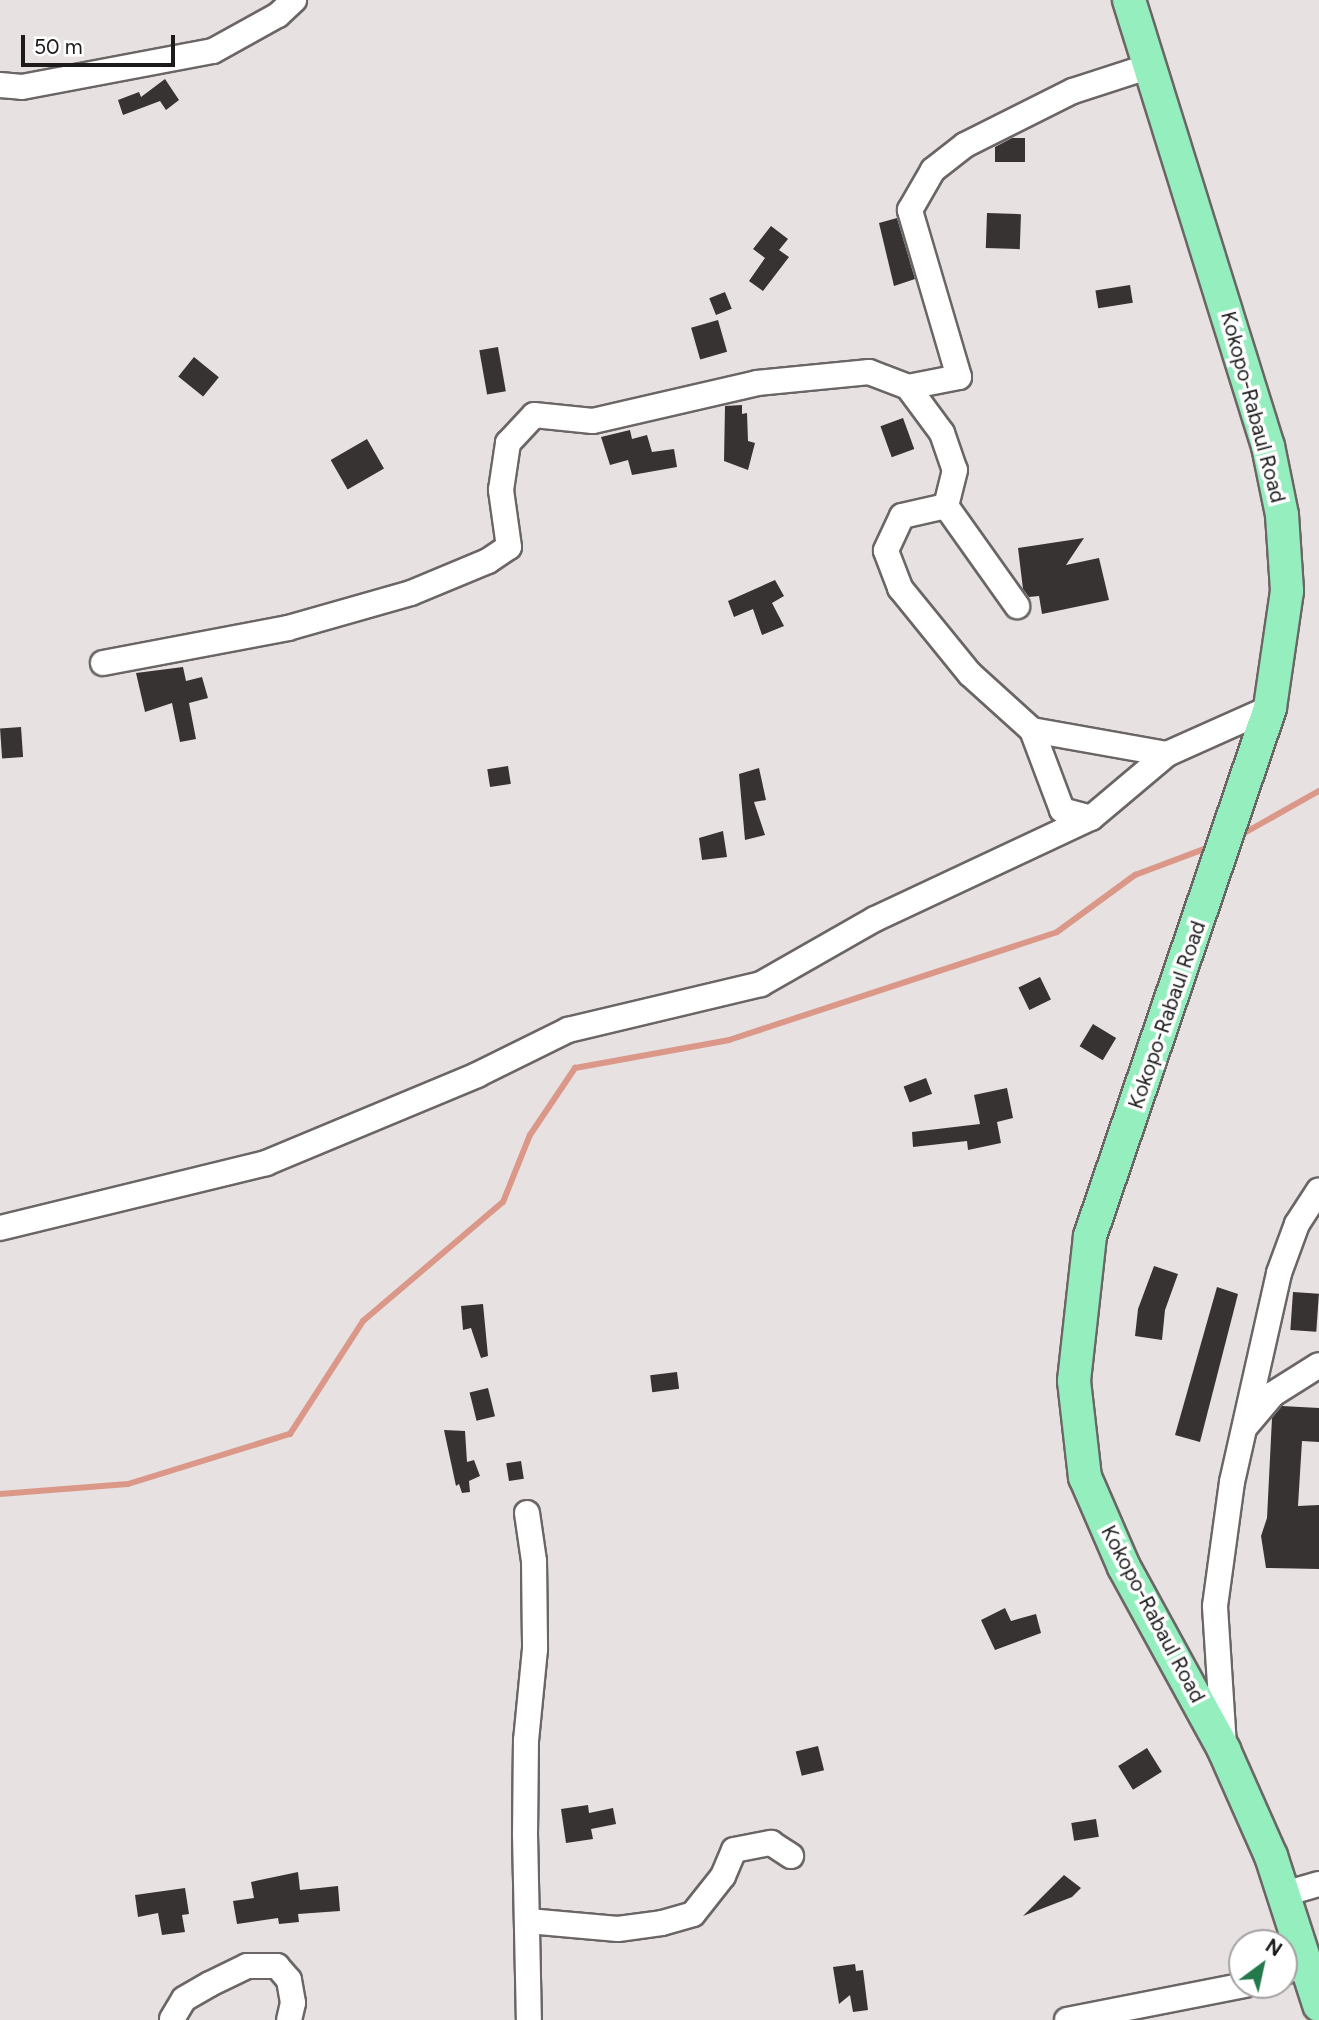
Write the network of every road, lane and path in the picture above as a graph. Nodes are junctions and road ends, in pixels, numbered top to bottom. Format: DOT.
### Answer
graph roads {
  1 [pos="294,0"];
  2 [pos="1129,0"];
  3 [pos="1150,66"];
  4 [pos="0,85"];
  5 [pos="908,387"];
  6 [pos="946,506"];
  7 [pos="1017,606"];
  8 [pos="103,663"];
  9 [pos="1270,708"];
  10 [pos="1032,730"];
  11 [pos="1167,754"];
  12 [pos="1091,818"];
  13 [pos="1319,1189"];
  14 [pos="0,1228"];
  15 [pos="1319,1365"];
  16 [pos="1244,1429"];
  17 [pos="527,1513"];
  18 [pos="1224,1750"];
  19 [pos="791,1856"];
  20 [pos="1319,1884"];
  21 [pos="1284,1894"];
  22 [pos="528,1921"];
  23 [pos="1289,1929"];
  24 [pos="1298,1973"];
  25 [pos="1228,1988"];
  26 [pos="1319,2005"];
  27 [pos="172,2019"];
  28 [pos="289,2020"];
  29 [pos="529,2020"];
  30 [pos="1067,2020"];
  1 -- 4 [label="street"];
  2 -- 3 [label="main road, Kokopo-Rabaul Road"];
  3 -- 5 [label="street"];
  3 -- 9 [label="main road, Kokopo-Rabaul Road"];
  5 -- 6 [label="street"];
  5 -- 8 [label="street"];
  6 -- 7 [label="street"];
  6 -- 10 [label="street"];
  9 -- 11 [label="street"];
  9 -- 18 [label="main road, Kokopo-Rabaul Road"];
  10 -- 11 [label="street"];
  10 -- 12 [label="street"];
  11 -- 12 [label="street"];
  12 -- 14 [label="street"];
  13 -- 16 [label="street"];
  15 -- 16 [label="street"];
  16 -- 18 [label="street"];
  17 -- 22 [label="street"];
  18 -- 21 [label="main road, Kokopo-Rabaul Road"];
  19 -- 22 [label="street"];
  20 -- 21 [label="street"];
  21 -- 23 [label="main road, Kokopo-Rabaul Road"];
  22 -- 29 [label="street"];
  24 -- 26 [label="main road, Kokopo-Rabaul Road"];
  25 -- 30 [label="street"];
  27 -- 28 [label="street"];
}
